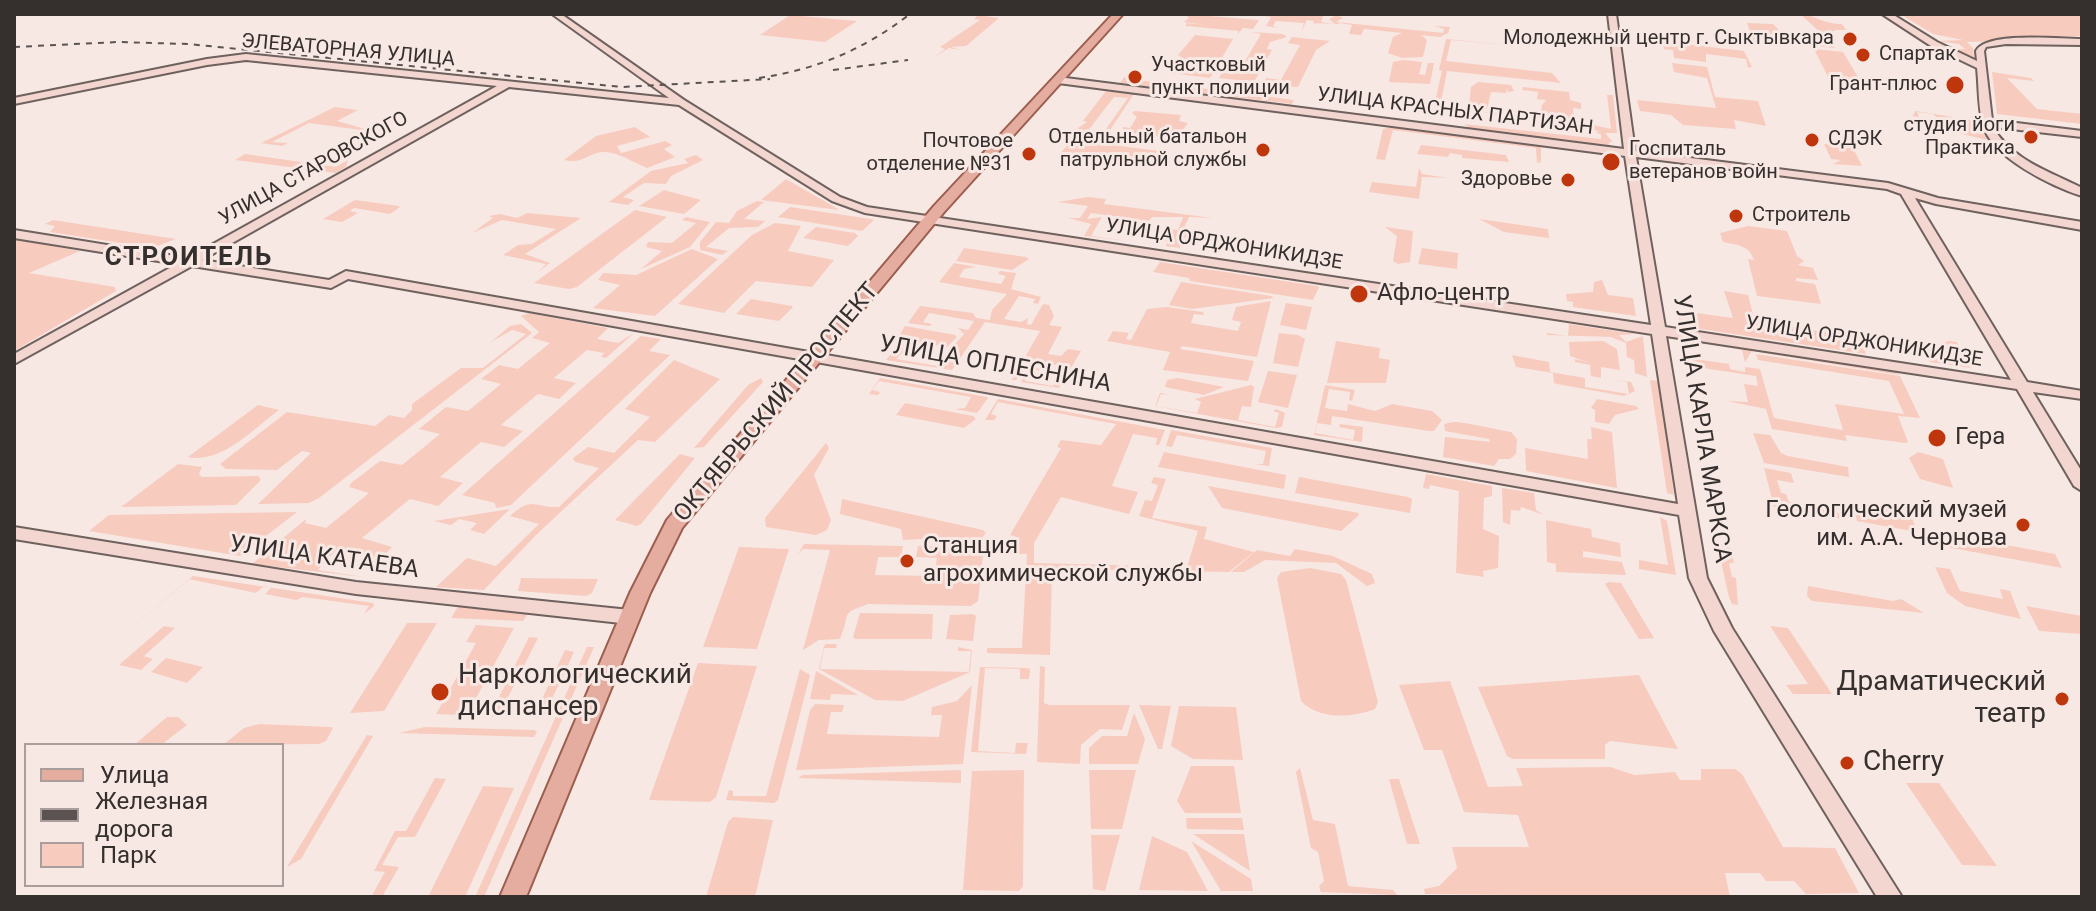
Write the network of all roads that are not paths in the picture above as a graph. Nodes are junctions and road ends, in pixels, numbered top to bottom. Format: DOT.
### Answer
graph roads {
  1 [pos="556,14"];
  2 [pos="1118,14"];
  3 [pos="1612,14"];
  4 [pos="1886,14"];
  5 [pos="2080,42"];
  6 [pos="1982,67"];
  7 [pos="1058,80"];
  8 [pos="508,84"];
  9 [pos="14,101"];
  10 [pos="681,102"];
  11 [pos="1988,123"];
  12 [pos="2082,134"];
  13 [pos="1630,152"];
  14 [pos="1905,191"];
  15 [pos="2082,193"];
  16 [pos="929,221"];
  17 [pos="2082,226"];
  18 [pos="14,234"];
  19 [pos="189,262"];
  20 [pos="1659,331"];
  21 [pos="815,357"];
  22 [pos="14,360"];
  23 [pos="2021,386"];
  24 [pos="2082,395"];
  25 [pos="2082,486"];
  26 [pos="1686,511"];
  27 [pos="14,533"];
  28 [pos="630,617"];
  29 [pos="513,897"];
  30 [pos="1890,897"];
  1 -- 10 [label="street, УЛИЦА ОРДЖОНИКИДЗЕ"];
  2 -- 7 [label="main road, ОКТЯБРЬСКИЙ ПРОСПЕКТ"];
  3 -- 13 [label="street, УЛИЦА КАРЛА МАРКСА"];
  4 -- 6 [label="street"];
  5 -- 6 [label="street"];
  6 -- 11 [label="street"];
  7 -- 13 [label="street, УЛИЦА КРАСНЫХ ПАРТИЗАН"];
  7 -- 16 [label="main road, ОКТЯБРЬСКИЙ ПРОСПЕКТ"];
  8 -- 9 [label="street, ЭЛЕВАТОРНАЯ УЛИЦА"];
  8 -- 10 [label="street, ЭЛЕВАТОРНАЯ УЛИЦА"];
  8 -- 19 [label="street, УЛИЦА СТАРОВСКОГО"];
  10 -- 16 [label="street, УЛИЦА ОРДЖОНИКИДЗЕ"];
  11 -- 12 [label="street"];
  11 -- 15 [label="street"];
  13 -- 14 [label="street, УЛИЦА КРАСНЫХ ПАРТИЗАН"];
  13 -- 20 [label="street, УЛИЦА КАРЛА МАРКСА"];
  14 -- 17 [label="street, УЛИЦА КРАСНЫХ ПАРТИЗАН"];
  14 -- 23 [label="street"];
  16 -- 20 [label="street, УЛИЦА ОРДЖОНИКИДЗЕ"];
  16 -- 21 [label="main road, ОКТЯБРЬСКИЙ ПРОСПЕКТ"];
  18 -- 19 [label="street, УЛИЦА ОПЛЕСНИНА"];
  19 -- 21 [label="street, УЛИЦА ОПЛЕСНИНА"];
  19 -- 22 [label="street, УЛИЦА СТАРОВСКОГО"];
  20 -- 23 [label="street, УЛИЦА ОРДЖОНИКИДЗЕ"];
  20 -- 26 [label="street, УЛИЦА КАРЛА МАРКСА"];
  21 -- 26 [label="street, УЛИЦА ОПЛЕСНИНА"];
  21 -- 28 [label="main road, ОКТЯБРЬСКИЙ ПРОСПЕКТ"];
  23 -- 24 [label="street, УЛИЦА ОРДЖОНИКИДЗЕ"];
  23 -- 25 [label="street"];
  26 -- 30 [label="street, УЛИЦА КАРЛА МАРКСА"];
  27 -- 28 [label="street, УЛИЦА КАТАЕВА"];
  28 -- 29 [label="main road, ОКТЯБРЬСКИЙ ПРОСПЕКТ"];
}
